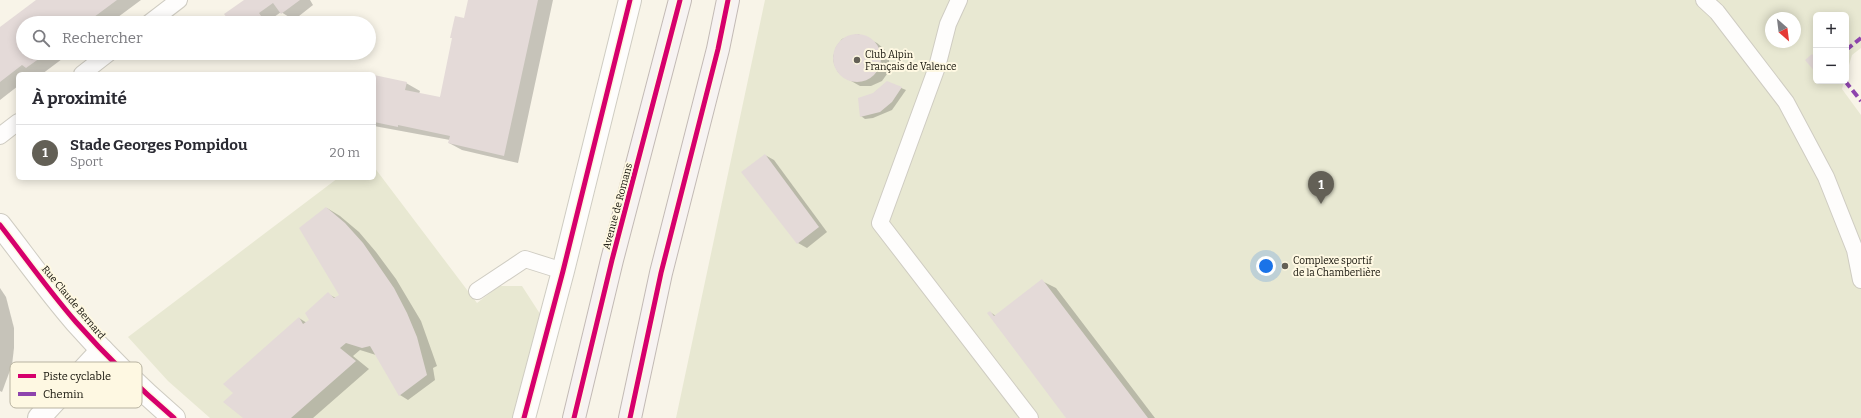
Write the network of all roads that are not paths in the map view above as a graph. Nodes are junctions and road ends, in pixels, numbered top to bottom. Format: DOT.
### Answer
graph roads {
  1 [pos="179,0"];
  2 [pos="630,0"];
  3 [pos="680,0"];
  4 [pos="728,0"];
  5 [pos="731,0"];
  6 [pos="959,0"];
  7 [pos="1704,0"];
  8 [pos="158,16"];
  9 [pos="718,49"];
  10 [pos="100,60"];
  11 [pos="85,72"];
  12 [pos="16,124"];
  13 [pos="0,136"];
  14 [pos="0,225"];
  15 [pos="563,271"];
  16 [pos="1861,280"];
  17 [pos="476,291"];
  18 [pos="102,350"];
  19 [pos="91,362"];
  20 [pos="114,362"];
  21 [pos="142,389"];
  22 [pos="48,408"];
  23 [pos="39,418"];
  24 [pos="174,418"];
  25 [pos="524,418"];
  26 [pos="574,418"];
  27 [pos="630,418"];
  28 [pos="1030,418"];
  1 -- 8 [label="lane"];
  2 -- 15 [label="street"];
  3 -- 26 [label="main road, Avenue de Romans"];
  4 -- 9 [label="main road"];
  5 -- 9 [label="street"];
  6 -- 28 [label="lane"];
  7 -- 16 [label="lane"];
  9 -- 27 [label="main road"];
  10 -- 11 [label="lane"];
  12 -- 13 [label="lane"];
  14 -- 18 [label="street, Rue Claude Bernard"];
  15 -- 17 [label="lane"];
  15 -- 25 [label="street"];
  18 -- 19 [label="street"];
  18 -- 20 [label="street, Rue Claude Bernard"];
  21 -- 24 [label="street, Rue Claude Bernard"];
  22 -- 23 [label="street"];
}
